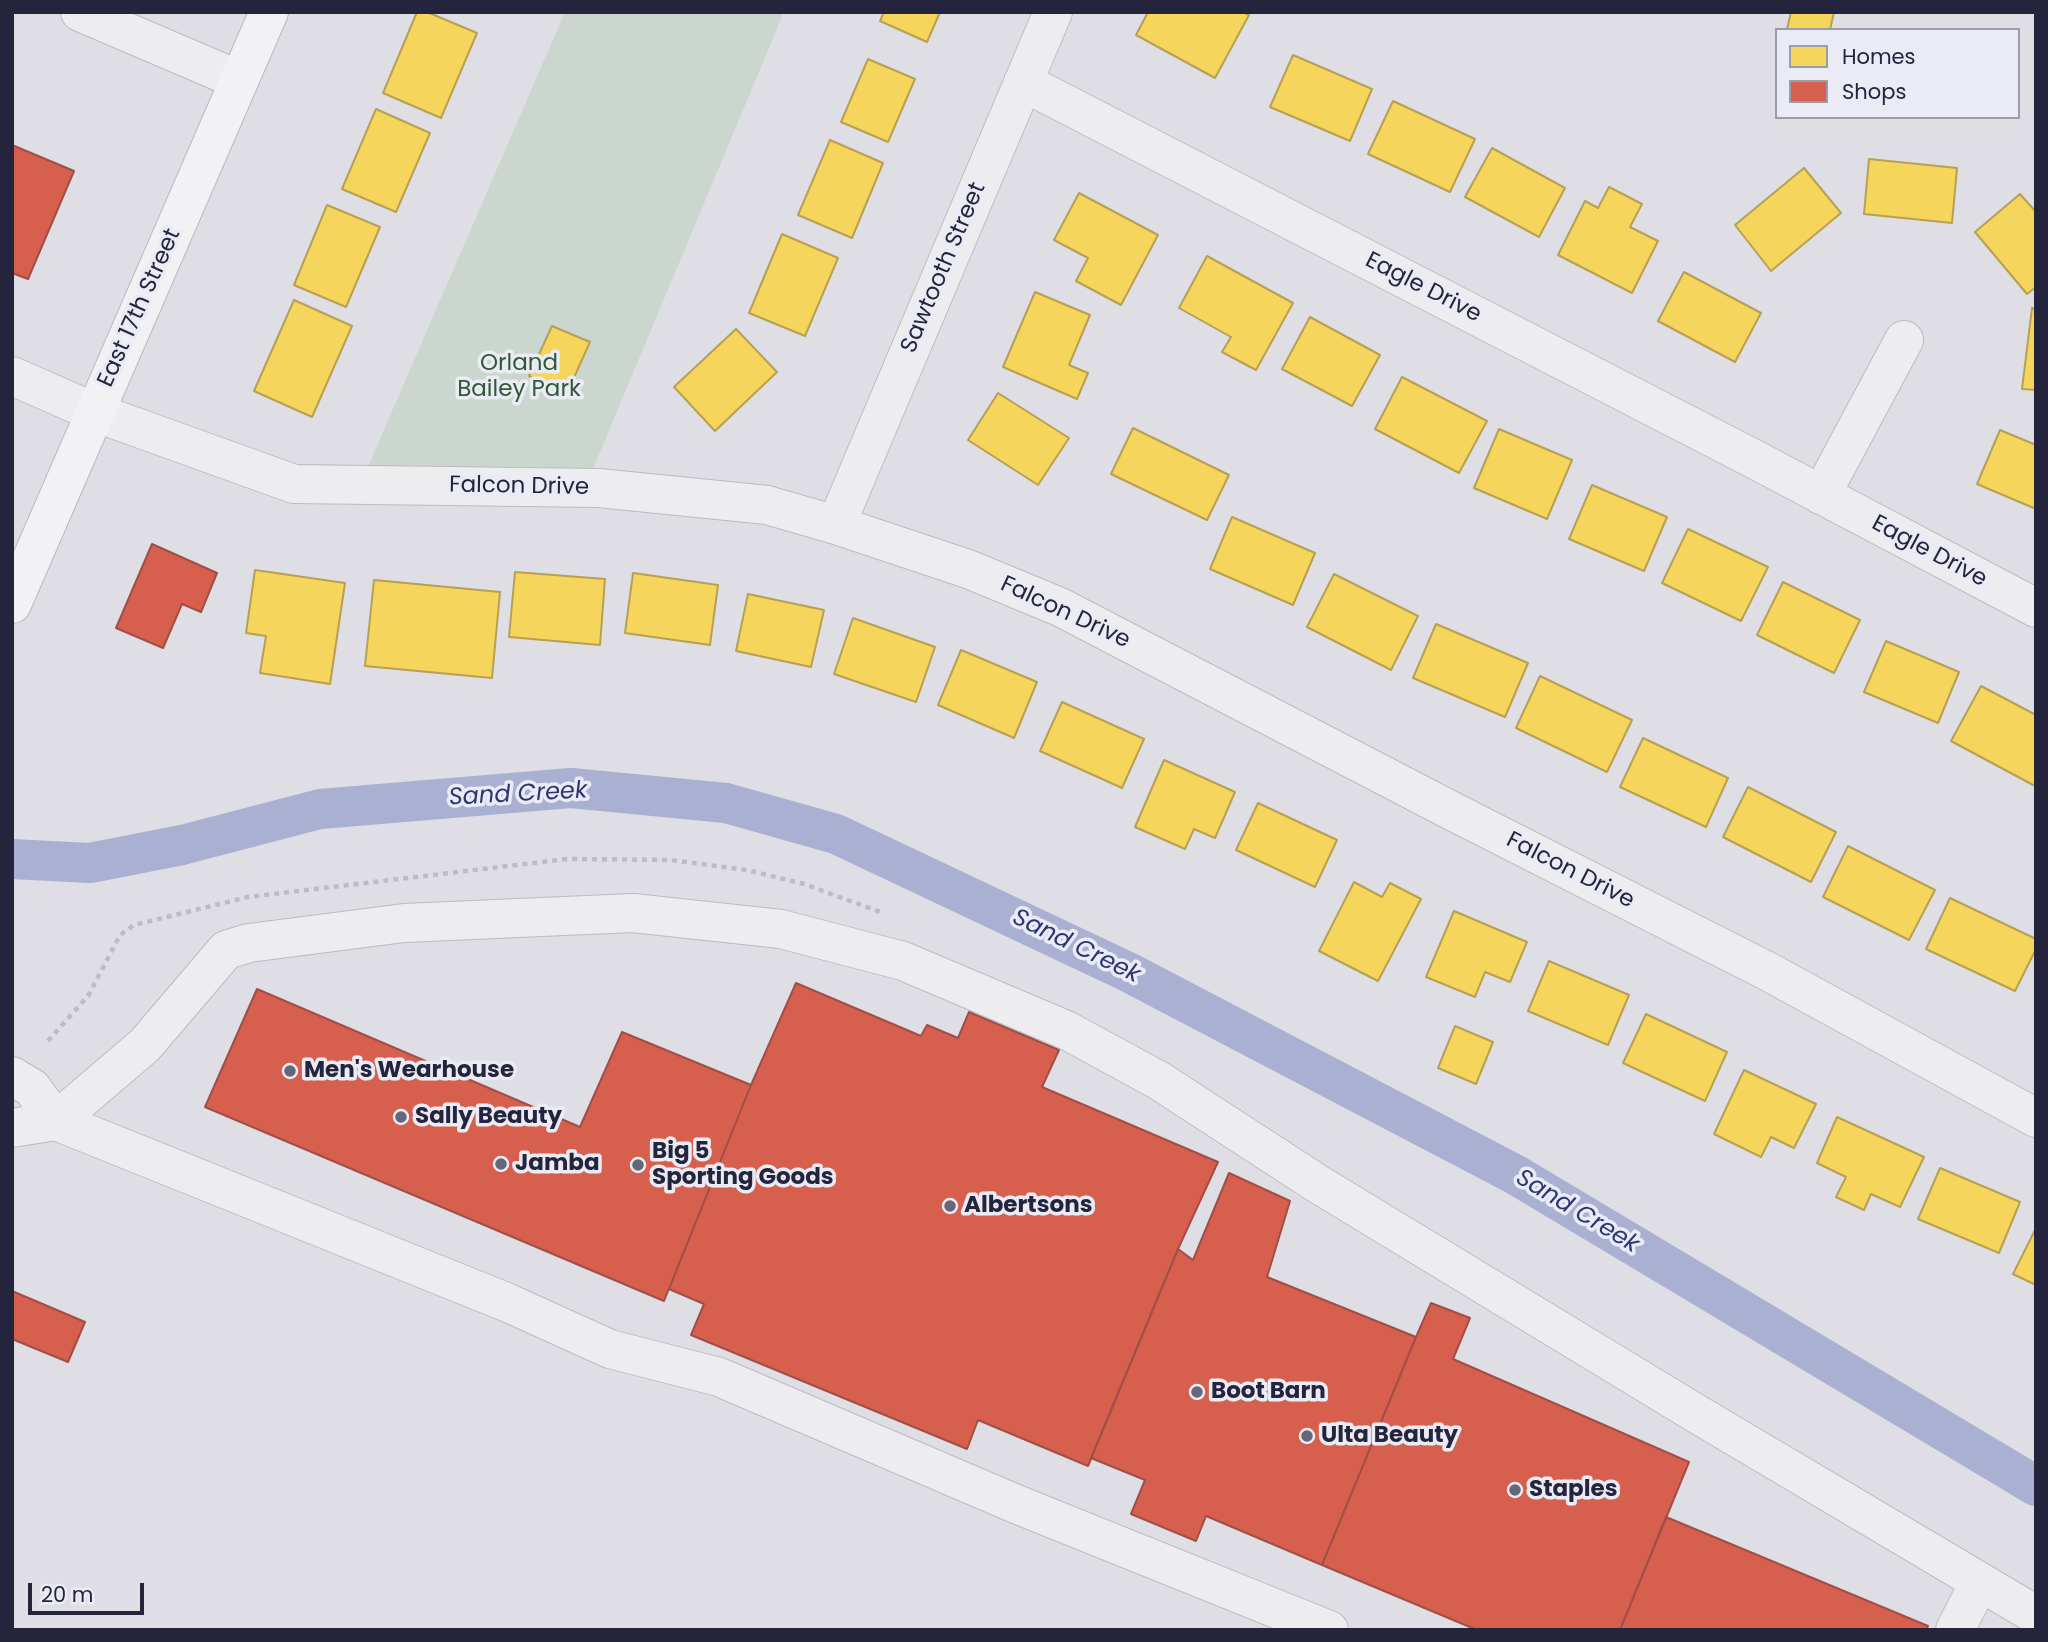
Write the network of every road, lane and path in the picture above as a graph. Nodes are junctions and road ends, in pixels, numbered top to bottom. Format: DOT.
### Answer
graph roads {
  1 [pos="80,12"];
  2 [pos="269,12"];
  3 [pos="1053,12"];
  4 [pos="240,80"];
  5 [pos="1023,82"];
  6 [pos="1904,340"];
  7 [pos="12,376"];
  8 [pos="94,412"];
  9 [pos="1821,495"];
  10 [pos="836,525"];
  11 [pos="12,604"];
  12 [pos="2036,608"];
  13 [pos="889,916"];
  14 [pos="48,1041"];
  15 [pos="12,1076"];
  16 [pos="2036,1118"];
  17 [pos="56,1121"];
  18 [pos="12,1128"];
  19 [pos="1979,1583"];
  20 [pos="2036,1615"];
  21 [pos="1329,1630"];
  22 [pos="1955,1630"];
  1 -- 4 [label="street"];
  2 -- 4 [label="main road, East 17th Street"];
  3 -- 5 [label="street, Sawtooth Street"];
  4 -- 8 [label="main road, East 17th Street"];
  5 -- 9 [label="street, Eagle Drive"];
  5 -- 10 [label="street, Sawtooth Street"];
  6 -- 9 [label="street"];
  7 -- 8 [label="street, Falcon Drive"];
  8 -- 10 [label="street, Falcon Drive"];
  8 -- 11 [label="main road, East 17th Street"];
  9 -- 12 [label="street, Eagle Drive"];
  10 -- 16 [label="street, Falcon Drive"];
  13 -- 14 [label="path"];
  15 -- 17 [label="street"];
  17 -- 18 [label="street"];
  17 -- 19 [label="street"];
  17 -- 21 [label="street"];
  19 -- 20 [label="street"];
  19 -- 22 [label="street"];
}
